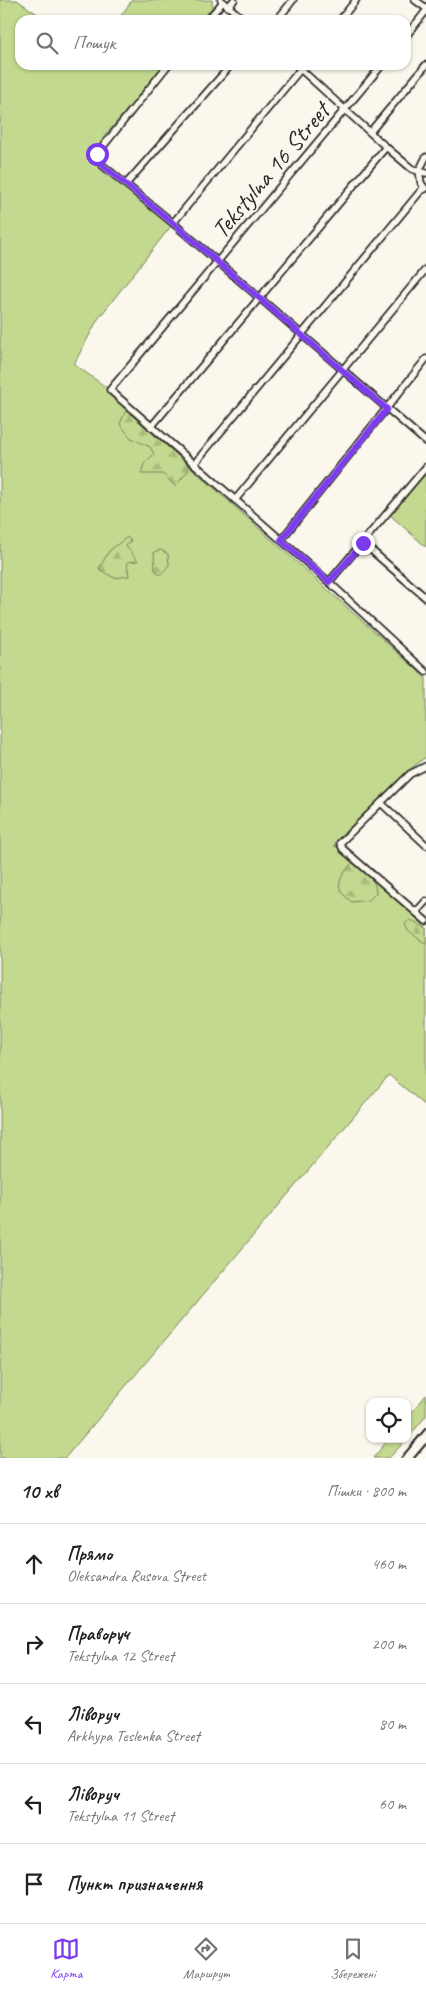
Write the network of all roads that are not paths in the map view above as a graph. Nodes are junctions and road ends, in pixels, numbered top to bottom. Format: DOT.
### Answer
graph roads {
  1 [pos="234,0"];
  2 [pos="293,0"];
  3 [pos="356,0"];
  4 [pos="415,0"];
  5 [pos="224,3"];
  6 [pos="426,10"];
  7 [pos="212,15"];
  8 [pos="238,15"];
  9 [pos="281,15"];
  10 [pos="344,15"];
  11 [pos="411,30"];
  12 [pos="426,65"];
  13 [pos="164,70"];
  14 [pos="227,70"];
  15 [pos="297,70"];
  16 [pos="304,70"];
  17 [pos="378,70"];
  18 [pos="345,110"];
  19 [pos="370,132"];
  20 [pos="386,147"];
  21 [pos="426,157"];
  22 [pos="423,172"];
  23 [pos="126,184"];
  24 [pos="425,188"];
  25 [pos="173,223"];
  26 [pos="217,262"];
  27 [pos="426,269"];
  28 [pos="259,298"];
  29 [pos="301,335"];
  30 [pos="426,359"];
  31 [pos="342,370"];
  32 [pos="387,409"];
  33 [pos="151,427"];
  34 [pos="425,439"];
  35 [pos="194,464"];
  36 [pos="426,467"];
  37 [pos="235,500"];
  38 [pos="281,540"];
  39 [pos="363,543"];
  40 [pos="329,582"];
  41 [pos="426,598"];
  42 [pos="426,672"];
  43 [pos="426,766"];
  44 [pos="382,803"];
  45 [pos="426,845"];
  46 [pos="426,901"];
  47 [pos="416,912"];
  48 [pos="426,921"];
  1 -- 5 [label="street"];
  2 -- 9 [label="street"];
  3 -- 10 [label="street"];
  4 -- 6 [label="street"];
  5 -- 7 [label="street"];
  5 -- 8 [label="street"];
  6 -- 11 [label="street"];
  12 -- 19 [label="street"];
  13 -- 23 [label="street"];
  14 -- 23 [label="street"];
  15 -- 25 [label="street"];
  16 -- 18 [label="street"];
  17 -- 18 [label="street, Tekstylna 16 Street"];
  18 -- 19 [label="street"];
  18 -- 26 [label="street, Tekstylna 16 Street"];
  19 -- 20 [label="street"];
  20 -- 22 [label="street"];
  20 -- 28 [label="street"];
  21 -- 22 [label="street"];
  22 -- 24 [label="street"];
  23 -- 25 [label="street"];
  24 -- 29 [label="street"];
  25 -- 26 [label="street"];
  26 -- 28 [label="street"];
  26 -- 33 [label="street, Tekstylna 16 Street"];
  27 -- 31 [label="street"];
  28 -- 29 [label="street"];
  28 -- 33 [label="street"];
  29 -- 31 [label="street"];
  29 -- 35 [label="street"];
  30 -- 32 [label="street"];
  31 -- 32 [label="street"];
  31 -- 37 [label="street"];
  32 -- 34 [label="street"];
  32 -- 38 [label="street"];
  33 -- 35 [label="street"];
  35 -- 37 [label="street"];
  36 -- 39 [label="street"];
  37 -- 38 [label="street"];
  38 -- 40 [label="street"];
  39 -- 40 [label="street"];
  39 -- 41 [label="street"];
  40 -- 42 [label="street"];
  43 -- 44 [label="street"];
  44 -- 45 [label="street"];
  44 -- 47 [label="street"];
  46 -- 47 [label="street"];
  47 -- 48 [label="street"];
}
